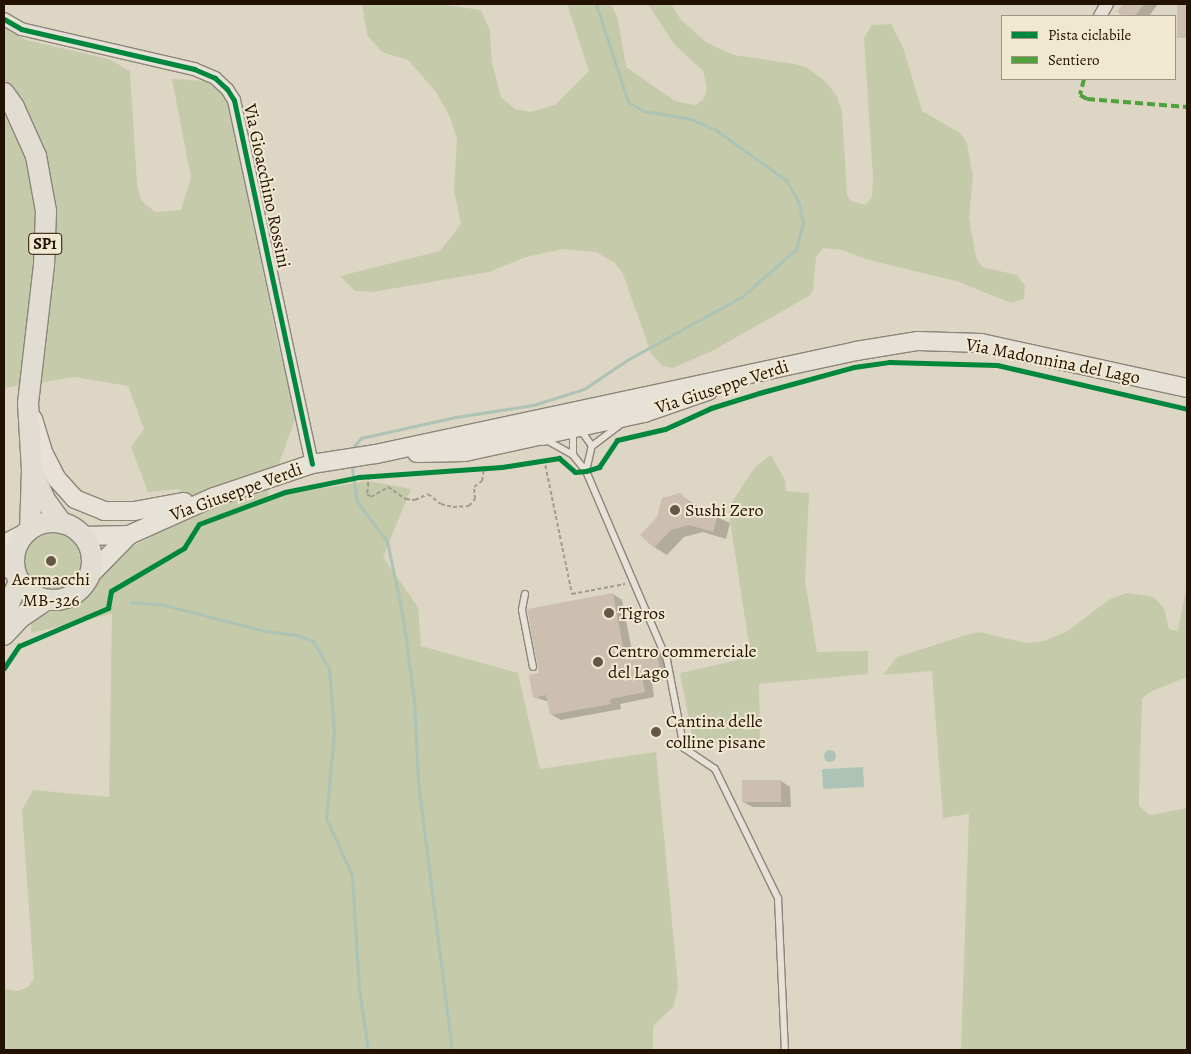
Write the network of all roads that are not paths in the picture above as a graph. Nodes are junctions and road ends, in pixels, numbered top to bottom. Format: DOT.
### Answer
graph roads {
  1 [pos="1107,4"];
  2 [pos="1101,15"];
  3 [pos="4,19"];
  4 [pos="4,93"];
  5 [pos="799,362"];
  6 [pos="1187,388"];
  7 [pos="643,395"];
  8 [pos="28,403"];
  9 [pos="644,413"];
  10 [pos="578,426"];
  11 [pos="494,428"];
  12 [pos="592,446"];
  13 [pos="465,452"];
  14 [pos="376,454"];
  15 [pos="573,454"];
  16 [pos="312,464"];
  17 [pos="32,470"];
  18 [pos="586,471"];
  19 [pos="214,497"];
  20 [pos="62,523"];
  21 [pos="27,531"];
  22 [pos="129,535"];
  23 [pos="84,536"];
  24 [pos="4,544"];
  25 [pos="13,573"];
  26 [pos="90,574"];
  27 [pos="525,594"];
  28 [pos="46,600"];
  29 [pos="4,615"];
  30 [pos="4,635"];
  31 [pos="533,667"];
  32 [pos="785,1050"];
  1 -- 2 [label="street"];
  3 -- 16 [label="street, Via Gioacchino Rossini"];
  4 -- 8 [label="main road, SP1"];
  5 -- 6 [label="main road, Via Madonnina del Lago"];
  5 -- 7 [label="main road, Via Giuseppe Verdi"];
  5 -- 9 [label="main road, Via Giuseppe Verdi"];
  7 -- 10 [label="main road, Via Giuseppe Verdi"];
  7 -- 11 [label="main road, Via Giuseppe Verdi"];
  8 -- 17 [label="main road, SP1"];
  8 -- 19 [label="main road"];
  9 -- 10 [label="main road, Via Giuseppe Verdi"];
  9 -- 12 [label="lane"];
  10 -- 11 [label="main road, Via Giuseppe Verdi"];
  10 -- 12 [label="lane"];
  10 -- 13 [label="main road, Via Giuseppe Verdi"];
  10 -- 15 [label="lane"];
  11 -- 14 [label="main road, Via Giuseppe Verdi"];
  12 -- 18 [label="lane"];
  13 -- 14 [label="main road, Via Giuseppe Verdi"];
  13 -- 15 [label="lane"];
  14 -- 16 [label="main road, Via Giuseppe Verdi"];
  15 -- 18 [label="lane"];
  16 -- 19 [label="main road, Via Giuseppe Verdi"];
  17 -- 20 [label="main road, SP1"];
  17 -- 21 [label="main road, SP1"];
  18 -- 32 [label="lane"];
  19 -- 22 [label="main road, Via Giuseppe Verdi"];
  20 -- 21 [label="main road"];
  20 -- 23 [label="main road, SP1"];
  21 -- 24 [label="main road"];
  21 -- 25 [label="main road, SP1"];
  22 -- 23 [label="main road, Via Giuseppe Verdi"];
  22 -- 26 [label="main road, Via Giuseppe Verdi"];
  23 -- 26 [label="main road"];
  25 -- 28 [label="main road"];
  25 -- 29 [label="main road, SP1"];
  26 -- 28 [label="main road"];
  27 -- 31 [label="lane"];
  28 -- 30 [label="main road"];
}
